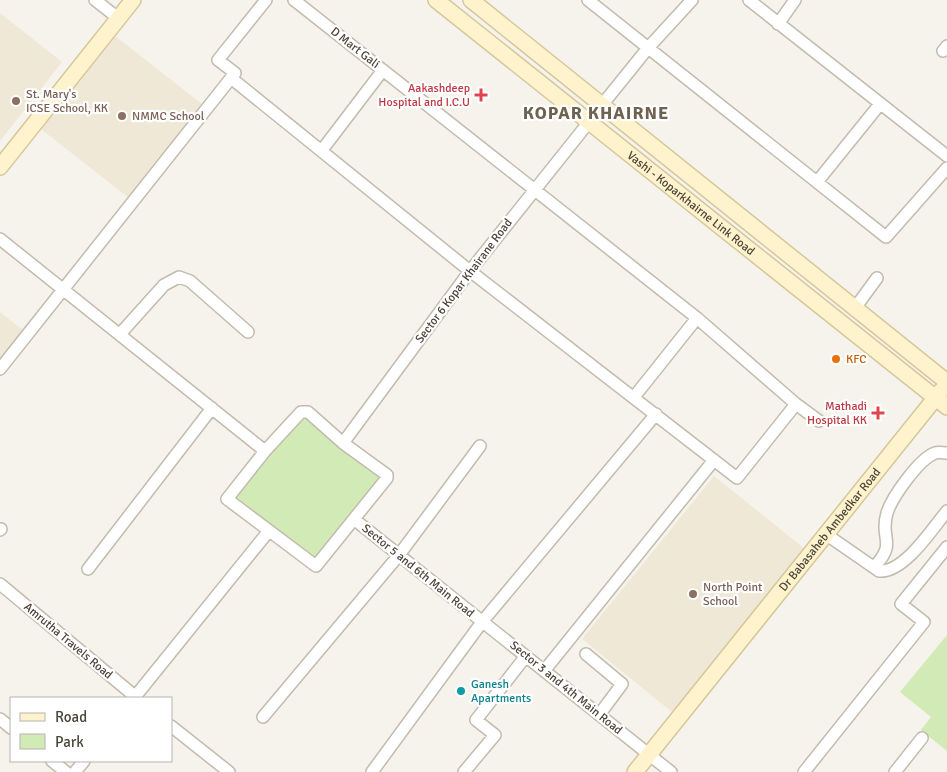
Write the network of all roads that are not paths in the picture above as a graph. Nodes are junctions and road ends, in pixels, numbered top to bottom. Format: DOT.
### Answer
graph roads {
  1 [pos="95,0"];
  2 [pos="133,0"];
  3 [pos="266,0"];
  4 [pos="294,0"];
  5 [pos="436,0"];
  6 [pos="471,0"];
  7 [pos="588,0"];
  8 [pos="692,0"];
  9 [pos="749,0"];
  10 [pos="795,0"];
  11 [pos="118,18"];
  12 [pos="778,24"];
  13 [pos="648,48"];
  14 [pos="383,70"];
  15 [pos="231,78"];
  16 [pos="880,104"];
  17 [pos="602,105"];
  18 [pos="588,121"];
  19 [pos="322,150"];
  20 [pos="947,156"];
  21 [pos="0,167"];
  22 [pos="947,168"];
  23 [pos="818,182"];
  24 [pos="534,190"];
  25 [pos="0,238"];
  26 [pos="470,272"];
  27 [pos="878,278"];
  28 [pos="63,289"];
  29 [pos="855,308"];
  30 [pos="696,318"];
  31 [pos="248,332"];
  32 [pos="120,334"];
  33 [pos="0,368"];
  34 [pos="947,383"];
  35 [pos="634,397"];
  36 [pos="941,402"];
  37 [pos="796,404"];
  38 [pos="212,408"];
  39 [pos="656,414"];
  40 [pos="819,421"];
  41 [pos="344,443"];
  42 [pos="480,446"];
  43 [pos="265,451"];
  44 [pos="947,453"];
  45 [pos="714,460"];
  46 [pos="947,511"];
  47 [pos="355,520"];
  48 [pos="268,532"];
  49 [pos="827,535"];
  50 [pos="947,547"];
  51 [pos="399,555"];
  52 [pos="874,567"];
  53 [pos="88,569"];
  54 [pos="0,584"];
  55 [pos="482,622"];
  56 [pos="586,654"];
  57 [pos="526,656"];
  58 [pos="544,671"];
  59 [pos="134,697"];
  60 [pos="136,697"];
  61 [pos="599,715"];
  62 [pos="263,717"];
  63 [pos="0,719"];
  64 [pos="10,727"];
  65 [pos="172,727"];
  66 [pos="922,738"];
  67 [pos="649,754"];
  68 [pos="53,762"];
  69 [pos="83,762"];
  70 [pos="66,772"];
  71 [pos="75,772"];
  72 [pos="229,772"];
  73 [pos="372,772"];
  74 [pos="464,772"];
  75 [pos="635,772"];
  76 [pos="671,772"];
  77 [pos="804,772"];
  78 [pos="895,772"];
  1 -- 11 [label="street"];
  2 -- 11 [label="main road"];
  3 -- 15 [label="street"];
  4 -- 14 [label="street, D Mart Gali"];
  5 -- 18 [label="main road, Vashi - Koparkhairne Link Road"];
  6 -- 17 [label="main road, Vashi - Koparkhairne Link Road"];
  7 -- 13 [label="street"];
  8 -- 13 [label="street"];
  9 -- 12 [label="street"];
  10 -- 12 [label="street"];
  11 -- 21 [label="main road"];
  12 -- 16 [label="street"];
  13 -- 17 [label="street"];
  13 -- 23 [label="street"];
  14 -- 19 [label="street"];
  14 -- 24 [label="street, D Mart Gali"];
  15 -- 19 [label="street"];
  15 -- 28 [label="street"];
  16 -- 20 [label="street"];
  16 -- 23 [label="street"];
  17 -- 18 [label="street"];
  17 -- 18 [label="street"];
  17 -- 29 [label="main road, Vashi - Koparkhairne Link Road"];
  18 -- 24 [label="street, Sector 6 Kopar Khairane Road"];
  18 -- 36 [label="main road, Vashi - Koparkhairne Link Road"];
  19 -- 26 [label="street"];
  22 -- 23 [label="street"];
  24 -- 26 [label="street, Sector 6 Kopar Khairane Road"];
  24 -- 30 [label="street, D Mart Gali"];
  25 -- 28 [label="street"];
  26 -- 35 [label="street"];
  26 -- 41 [label="street, Sector 6 Kopar Khairane Road"];
  27 -- 29 [label="street"];
  28 -- 32 [label="street"];
  28 -- 33 [label="street"];
  29 -- 34 [label="main road, Vashi - Koparkhairne Link Road"];
  30 -- 35 [label="street"];
  30 -- 37 [label="street, D Mart Gali"];
  31 -- 32 [label="street"];
  32 -- 38 [label="street"];
  34 -- 36 [label="main road, Dr Babasaheb Ambedkar Road"];
  35 -- 39 [label="street"];
  36 -- 49 [label="main road, Dr Babasaheb Ambedkar Road"];
  37 -- 40 [label="street, D Mart Gali"];
  37 -- 45 [label="street"];
  38 -- 43 [label="street"];
  38 -- 53 [label="street"];
  39 -- 45 [label="street"];
  39 -- 55 [label="street"];
  41 -- 43 [label="street"];
  41 -- 47 [label="street"];
  42 -- 51 [label="street"];
  43 -- 48 [label="street"];
  44 -- 52 [label="street"];
  45 -- 58 [label="street"];
  46 -- 52 [label="street"];
  47 -- 48 [label="street"];
  47 -- 51 [label="street, Sector 5 and 6th Main Road"];
  48 -- 60 [label="street"];
  49 -- 52 [label="street"];
  49 -- 67 [label="main road, Dr Babasaheb Ambedkar Road"];
  50 -- 77 [label="street"];
  51 -- 55 [label="street, Sector 5 and 6th Main Road"];
  51 -- 62 [label="street"];
  54 -- 59 [label="street, Amrutha Travels Road"];
  55 -- 57 [label="street, Sector 3 and 4th Main Road"];
  55 -- 73 [label="street"];
  56 -- 61 [label="street"];
  57 -- 58 [label="street, Sector 3 and 4th Main Road"];
  57 -- 74 [label="street"];
  58 -- 61 [label="street, Sector 3 and 4th Main Road"];
  61 -- 67 [label="street, Sector 3 and 4th Main Road"];
  63 -- 64 [label="street"];
  65 -- 72 [label="street"];
  66 -- 78 [label="street"];
  67 -- 75 [label="main road, Dr Babasaheb Ambedkar Road"];
  67 -- 76 [label="street, Sector 3 and 4th Main Road"];
  68 -- 70 [label="street"];
  69 -- 71 [label="street"];
}
